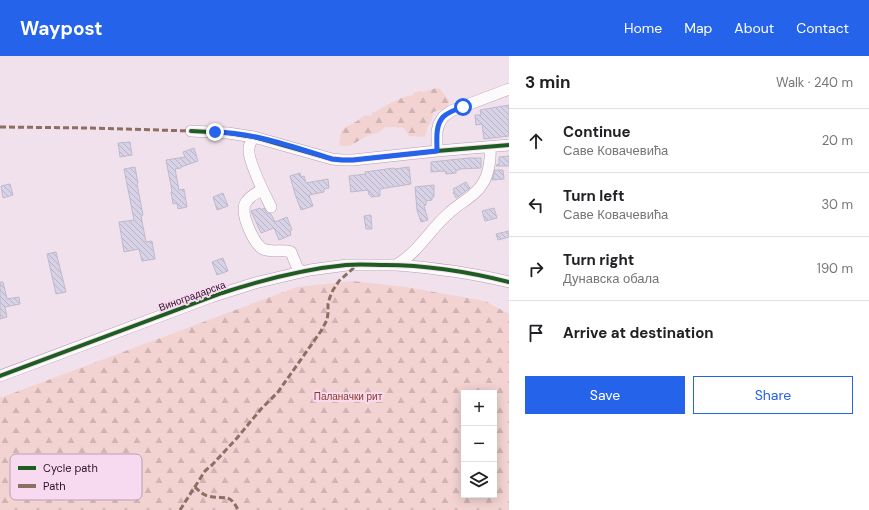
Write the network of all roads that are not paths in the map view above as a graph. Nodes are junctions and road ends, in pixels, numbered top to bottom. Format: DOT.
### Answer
graph roads {
  1 [pos="509,89"];
  2 [pos="192,131"];
  3 [pos="254,137"];
  4 [pos="509,145"];
  5 [pos="490,147"];
  6 [pos="437,151"];
  7 [pos="262,190"];
  8 [pos="271,207"];
  9 [pos="396,265"];
  10 [pos="301,272"];
  11 [pos="509,282"];
  12 [pos="0,376"];
  1 -- 6 [label="street"];
  2 -- 3 [label="street"];
  3 -- 6 [label="street"];
  3 -- 7 [label="street"];
  4 -- 5 [label="street"];
  5 -- 6 [label="street"];
  5 -- 9 [label="street"];
  7 -- 8 [label="street"];
  7 -- 10 [label="street"];
  9 -- 10 [label="street, Виноградарска"];
  9 -- 11 [label="street, Виноградарска"];
  10 -- 12 [label="street, Виноградарска"];
}
